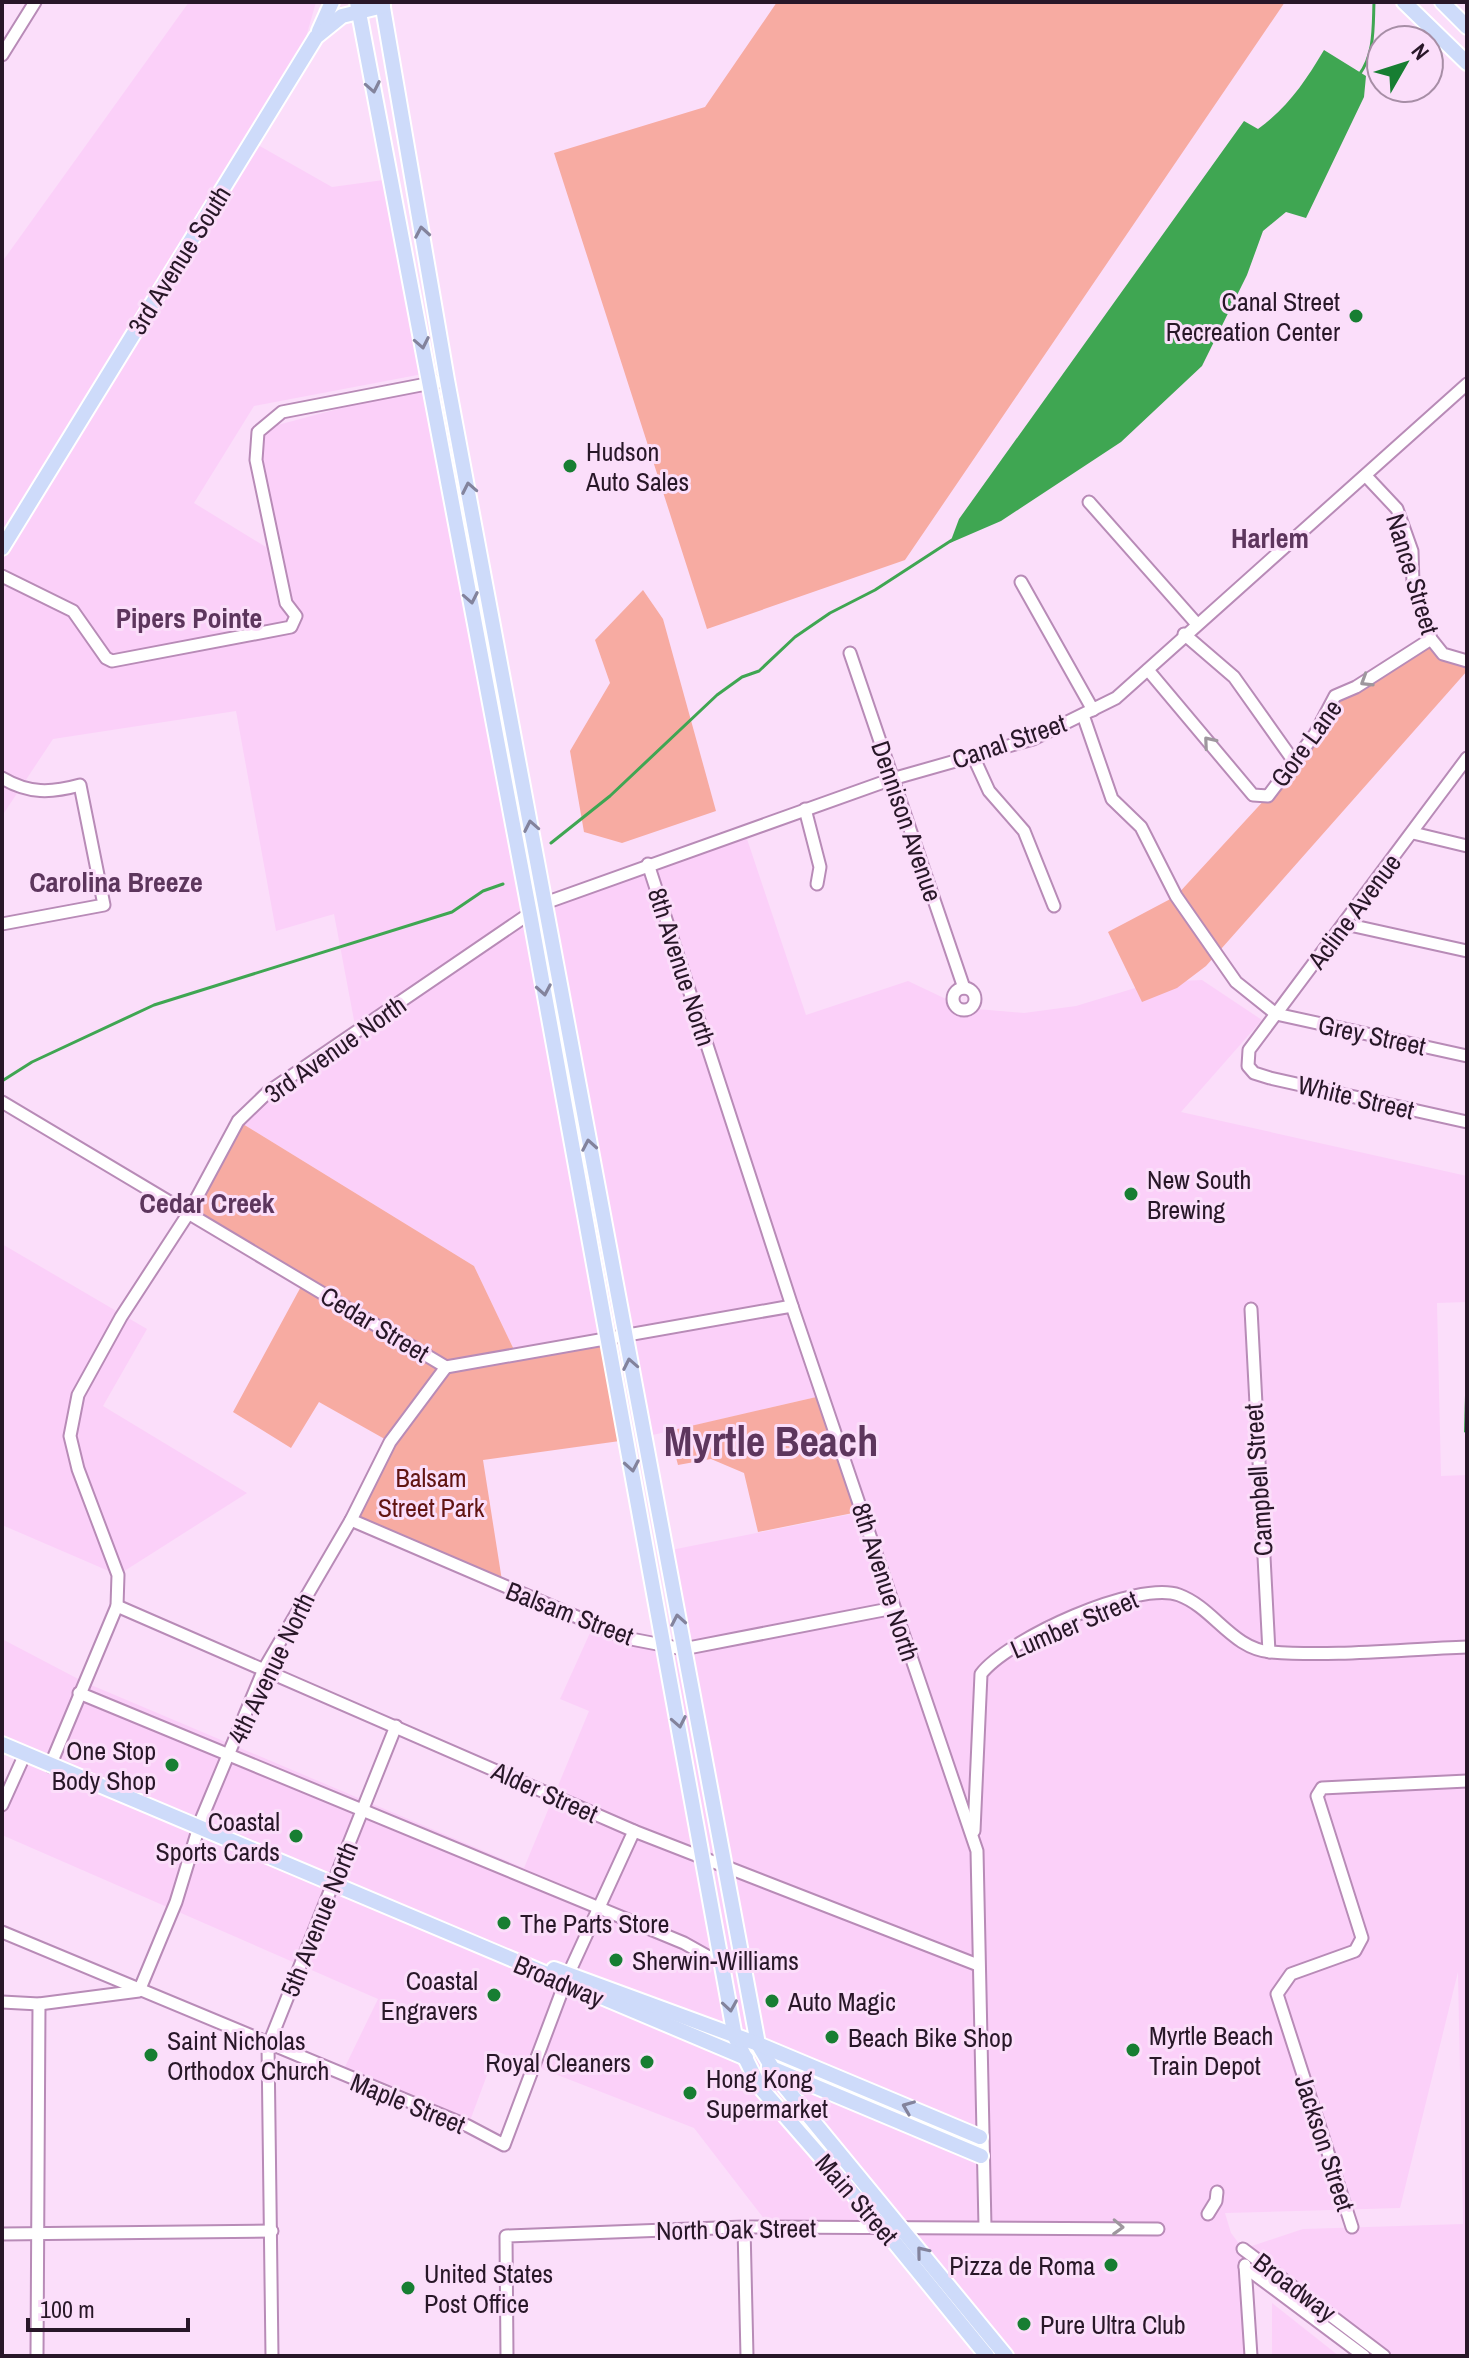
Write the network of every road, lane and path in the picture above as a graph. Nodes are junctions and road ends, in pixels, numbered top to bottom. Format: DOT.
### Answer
graph roads {
  1 [pos="35,2"];
  2 [pos="332,2"];
  3 [pos="1404,2"];
  4 [pos="1442,2"];
  5 [pos="382,4"];
  6 [pos="357,6"];
  7 [pos="1467,27"];
  8 [pos="316,37"];
  9 [pos="2,55"];
  10 [pos="1467,63"];
  11 [pos="447,380"];
  12 [pos="430,383"];
  13 [pos="1467,384"];
  14 [pos="1366,476"];
  15 [pos="1089,502"];
  16 [pos="2,548"];
  17 [pos="2,576"];
  18 [pos="1021,582"];
  19 [pos="1196,623"];
  20 [pos="1184,634"];
  21 [pos="1431,639"];
  22 [pos="850,653"];
  23 [pos="1467,661"];
  24 [pos="1148,670"];
  25 [pos="1088,712"];
  26 [pos="973,756"];
  27 [pos="1467,758"];
  28 [pos="1295,763"];
  29 [pos="2,778"];
  30 [pos="892,779"];
  31 [pos="805,809"];
  32 [pos="1413,833"];
  33 [pos="1467,846"];
  34 [pos="648,864"];
  35 [pos="817,884"];
  36 [pos="545,903"];
  37 [pos="1054,906"];
  38 [pos="530,914"];
  39 [pos="2,924"];
  40 [pos="1345,924"];
  41 [pos="1467,951"];
  42 [pos="964,988"];
  43 [pos="1276,1014"];
  44 [pos="1467,1056"];
  45 [pos="1248,1066"];
  46 [pos="2,1102"];
  47 [pos="1467,1122"];
  48 [pos="188,1214"];
  49 [pos="792,1306"];
  50 [pos="1251,1309"];
  51 [pos="624,1335"];
  52 [pos="607,1338"];
  53 [pos="446,1367"];
  54 [pos="351,1520"];
  55 [pos="117,1606"];
  56 [pos="894,1608"];
  57 [pos="665,1646"];
  58 [pos="1467,1647"];
  59 [pos="683,1649"];
  60 [pos="1269,1652"];
  61 [pos="264,1669"];
  62 [pos="79,1693"];
  63 [pos="396,1726"];
  64 [pos="2,1744"];
  65 [pos="25,1754"];
  66 [pos="228,1754"];
  67 [pos="50,1766"];
  68 [pos="1467,1781"];
  69 [pos="2,1805"];
  70 [pos="362,1811"];
  71 [pos="200,1824"];
  72 [pos="634,1831"];
  73 [pos="974,1840"];
  74 [pos="704,1856"];
  75 [pos="722,1864"];
  76 [pos="334,1882"];
  77 [pos="599,1908"];
  78 [pos="2,1932"];
  79 [pos="722,1956"];
  80 [pos="978,1965"];
  81 [pos="567,1980"];
  82 [pos="139,1991"];
  83 [pos="2,2002"];
  84 [pos="39,2004"];
  85 [pos="735,2037"];
  86 [pos="758,2044"];
  87 [pos="268,2046"];
  88 [pos="743,2057"];
  89 [pos="772,2068"];
  90 [pos="980,2137"];
  91 [pos="981,2156"];
  92 [pos="1217,2192"];
  93 [pos="1208,2214"];
  94 [pos="744,2227"];
  95 [pos="882,2227"];
  96 [pos="901,2227"];
  97 [pos="985,2227"];
  98 [pos="1352,2227"];
  99 [pos="1158,2229"];
  100 [pos="272,2231"];
  101 [pos="2,2234"];
  102 [pos="35,2234"];
  103 [pos="1245,2267"];
  104 [pos="974,2329"];
  105 [pos="981,2355"];
  106 [pos="37,2356"];
  107 [pos="272,2356"];
  108 [pos="507,2356"];
  109 [pos="747,2356"];
  110 [pos="1006,2356"];
  111 [pos="1251,2356"];
  112 [pos="1364,2356"];
  113 [pos="1384,2356"];
  1 -- 9 [label="street"];
  2 -- 8 [label="main road"];
  3 -- 10 [label="main road"];
  4 -- 7 [label="main road"];
  5 -- 6 [label="main road, 3rd Avenue South"];
  11 -- 5 [label="main road, Main Street, one-way"];
  6 -- 8 [label="main road, 3rd Avenue South"];
  6 -- 12 [label="main road, Main Street, one-way"];
  8 -- 16 [label="main road, 3rd Avenue South"];
  11 -- 12 [label="street"];
  36 -- 11 [label="main road, Main Street, one-way"];
  12 -- 17 [label="street"];
  12 -- 38 [label="main road, Main Street, one-way"];
  13 -- 14 [label="street, Canal Street"];
  14 -- 19 [label="street, Canal Street"];
  14 -- 21 [label="street, Nance Street"];
  15 -- 19 [label="street"];
  18 -- 25 [label="street"];
  19 -- 20 [label="street, Canal Street"];
  20 -- 24 [label="street, Canal Street"];
  20 -- 28 [label="street"];
  21 -- 23 [label="street, Nance Street"];
  21 -- 28 [label="street, Gore Lane, one-way"];
  22 -- 30 [label="street, Dennison Avenue"];
  24 -- 25 [label="street, Canal Street"];
  28 -- 24 [label="street, Gore Lane, one-way"];
  25 -- 26 [label="street, Canal Street"];
  25 -- 43 [label="street"];
  26 -- 30 [label="street, Canal Street"];
  26 -- 37 [label="street"];
  27 -- 32 [label="street, Acline Avenue"];
  29 -- 39 [label="street"];
  30 -- 31 [label="street, Canal Street"];
  30 -- 42 [label="street, Dennison Avenue"];
  31 -- 34 [label="street, Canal Street"];
  31 -- 35 [label="street"];
  32 -- 33 [label="street"];
  32 -- 40 [label="street, Acline Avenue"];
  34 -- 36 [label="street, Canal Street"];
  34 -- 49 [label="street, 8th Avenue North"];
  36 -- 38 [label="street, 3rd Avenue North"];
  51 -- 36 [label="main road, Main Street, one-way"];
  38 -- 48 [label="street, 3rd Avenue North"];
  38 -- 52 [label="main road, Main Street, one-way"];
  40 -- 41 [label="street"];
  40 -- 43 [label="street, Acline Avenue"];
  43 -- 44 [label="street, Grey Street"];
  43 -- 45 [label="street, Acline Avenue"];
  45 -- 47 [label="street, White Street"];
  46 -- 48 [label="street, Cedar Street"];
  48 -- 53 [label="street, Cedar Street"];
  48 -- 55 [label="street, 3rd Avenue North"];
  49 -- 51 [label="street, Cedar Street"];
  49 -- 56 [label="street, 8th Avenue North"];
  50 -- 60 [label="street, Campbell Street"];
  51 -- 52 [label="street, Cedar Street"];
  59 -- 51 [label="main road, Main Street, one-way"];
  52 -- 53 [label="street, Cedar Street"];
  52 -- 57 [label="main road, Main Street, one-way"];
  53 -- 54 [label="street, 4th Avenue North"];
  54 -- 57 [label="street, Balsam Street"];
  54 -- 61 [label="street, 4th Avenue North"];
  55 -- 61 [label="street, Alder Street"];
  55 -- 62 [label="street, 3rd Avenue North"];
  56 -- 59 [label="street, Balsam Street"];
  56 -- 73 [label="street, 8th Avenue North"];
  57 -- 59 [label="street, Balsam Street"];
  57 -- 74 [label="main road, Main Street, one-way"];
  58 -- 60 [label="street, Lumber Street"];
  59 -- 75 [label="main road, Main Street"];
  60 -- 73 [label="street, Lumber Street"];
  61 -- 63 [label="street, Alder Street"];
  61 -- 66 [label="street, 4th Avenue North"];
  62 -- 66 [label="street"];
  62 -- 67 [label="street, 3rd Avenue North"];
  63 -- 70 [label="street, 5th Avenue North"];
  63 -- 72 [label="street, Alder Street"];
  64 -- 65 [label="main road, Broadway"];
  65 -- 67 [label="main road, Broadway"];
  65 -- 69 [label="street"];
  66 -- 70 [label="street"];
  66 -- 71 [label="street, 4th Avenue North"];
  67 -- 71 [label="main road, Broadway"];
  68 -- 98 [label="street, Jackson Street"];
  70 -- 76 [label="street, 5th Avenue North"];
  70 -- 77 [label="street"];
  71 -- 76 [label="main road, Broadway"];
  71 -- 82 [label="street, 4th Avenue North"];
  72 -- 74 [label="street, Alder Street"];
  72 -- 77 [label="street"];
  73 -- 80 [label="street, 8th Avenue North"];
  74 -- 75 [label="street, Alder Street"];
  74 -- 79 [label="main road, Main Street"];
  75 -- 80 [label="street, Alder Street"];
  75 -- 86 [label="main road, Main Street"];
  76 -- 81 [label="main road, Broadway"];
  76 -- 87 [label="street, 5th Avenue North"];
  77 -- 79 [label="street"];
  77 -- 81 [label="street"];
  78 -- 82 [label="street, Maple Street"];
  79 -- 85 [label="main road, Main Street, one-way"];
  80 -- 90 [label="street, 8th Avenue North"];
  81 -- 85 [label="main road, Broadway"];
  81 -- 87 [label="street, Maple Street"];
  81 -- 88 [label="main road, Broadway"];
  82 -- 84 [label="street"];
  82 -- 87 [label="street, Maple Street"];
  83 -- 84 [label="street"];
  84 -- 102 [label="street"];
  85 -- 86 [label="main road, Broadway"];
  85 -- 88 [label="main road, Main Street"];
  86 -- 89 [label="main road, Main Street"];
  90 -- 86 [label="main road, Broadway, one-way"];
  87 -- 100 [label="street, 5th Avenue North"];
  88 -- 89 [label="main road, Broadway"];
  88 -- 95 [label="main road, Main Street"];
  89 -- 91 [label="main road, Broadway"];
  89 -- 96 [label="main road, Main Street"];
  90 -- 91 [label="street, 8th Avenue North"];
  91 -- 97 [label="street, 8th Avenue North"];
  92 -- 93 [label="street"];
  94 -- 95 [label="street, North Oak Street"];
  94 -- 108 [label="street, North Oak Street"];
  94 -- 109 [label="street"];
  95 -- 96 [label="street, North Oak Street"];
  95 -- 104 [label="main road, Main Street"];
  96 -- 97 [label="street, North Oak Street"];
  104 -- 96 [label="main road, Main Street, one-way"];
  97 -- 99 [label="street, North Oak Street, one-way"];
  100 -- 102 [label="street"];
  100 -- 107 [label="street, 5th Avenue North"];
  101 -- 102 [label="street"];
  102 -- 106 [label="street"];
  103 -- 111 [label="street"];
  103 -- 112 [label="street, Broadway"];
  103 -- 113 [label="street, Broadway"];
  104 -- 105 [label="main road"];
  104 -- 110 [label="main road, Main Street"];
}
